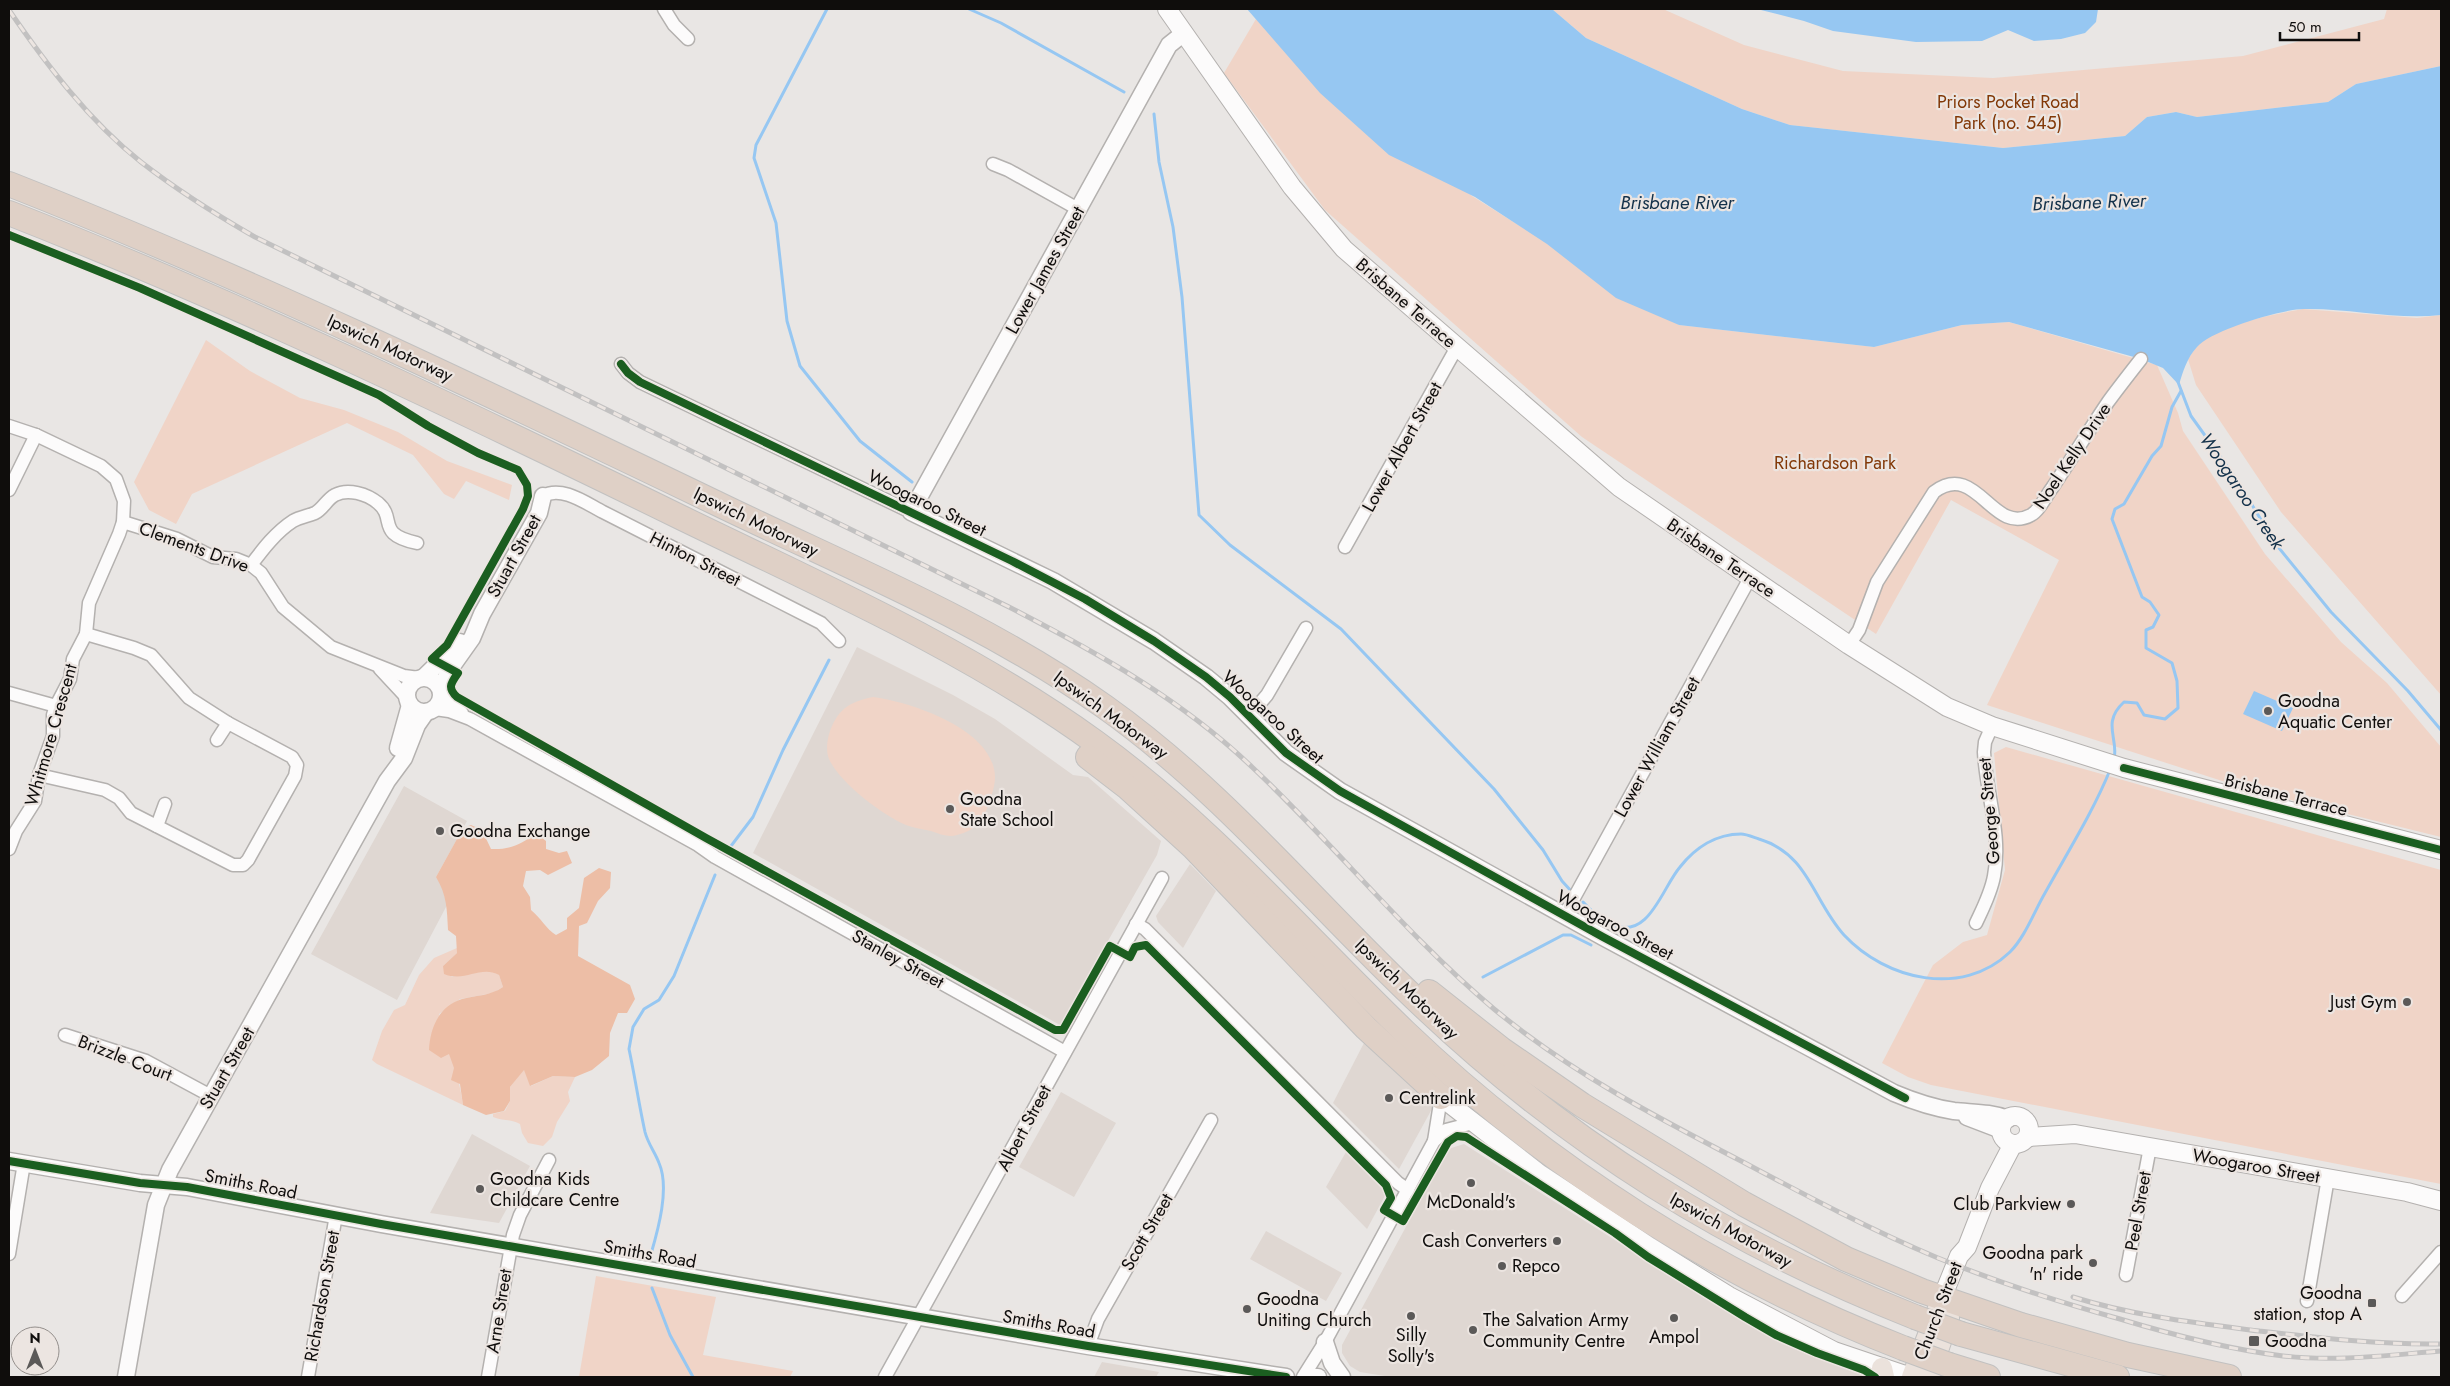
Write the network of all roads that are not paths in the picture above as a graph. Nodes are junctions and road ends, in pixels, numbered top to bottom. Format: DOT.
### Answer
graph roads {
  1 [pos="664,9"];
  2 [pos="1167,9"];
  3 [pos="1184,33"];
  4 [pos="688,39"];
  5 [pos="993,164"];
  6 [pos="9,184"];
  7 [pos="1078,209"];
  8 [pos="9,213"];
  9 [pos="1457,347"];
  10 [pos="2141,358"];
  11 [pos="621,364"];
  12 [pos="9,426"];
  13 [pos="36,435"];
  14 [pos="9,490"];
  15 [pos="543,496"];
  16 [pos="911,512"];
  17 [pos="123,522"];
  18 [pos="417,544"];
  19 [pos="1345,547"];
  20 [pos="251,565"];
  21 [pos="1750,578"];
  22 [pos="482,614"];
  23 [pos="898,623"];
  24 [pos="1306,628"];
  25 [pos="86,634"];
  26 [pos="839,642"];
  27 [pos="1849,645"];
  28 [pos="376,666"];
  29 [pos="421,678"];
  30 [pos="442,690"];
  31 [pos="9,693"];
  32 [pos="408,702"];
  33 [pos="56,706"];
  34 [pos="430,711"];
  35 [pos="1248,716"];
  36 [pos="470,719"];
  37 [pos="228,723"];
  38 [pos="1992,726"];
  39 [pos="217,740"];
  40 [pos="39,775"];
  41 [pos="387,781"];
  42 [pos="165,804"];
  43 [pos="157,826"];
  44 [pos="12,830"];
  45 [pos="9,849"];
  46 [pos="2441,850"];
  47 [pos="1162,878"];
  48 [pos="1564,916"];
  49 [pos="1136,924"];
  50 [pos="1976,924"];
  51 [pos="1383,967"];
  52 [pos="65,1035"];
  53 [pos="1065,1052"];
  54 [pos="212,1096"];
  55 [pos="1442,1097"];
  56 [pos="1211,1120"];
  57 [pos="1474,1123"];
  58 [pos="2015,1131"];
  59 [pos="1434,1141"];
  60 [pos="2150,1147"];
  61 [pos="549,1160"];
  62 [pos="16,1162"];
  63 [pos="2328,1178"];
  64 [pos="164,1185"];
  65 [pos="1408,1190"];
  66 [pos="2440,1198"];
  67 [pos="336,1216"];
  68 [pos="510,1245"];
  69 [pos="2441,1252"];
  70 [pos="9,1254"];
  71 [pos="2126,1275"];
  72 [pos="2402,1296"];
  73 [pos="1949,1300"];
  74 [pos="2307,1301"];
  75 [pos="920,1317"];
  76 [pos="1325,1342"];
  77 [pos="1088,1346"];
  78 [pos="1883,1373"];
  79 [pos="126,1377"];
  80 [pos="308,1377"];
  81 [pos="488,1377"];
  82 [pos="885,1377"];
  83 [pos="1286,1377"];
  84 [pos="1303,1377"];
  85 [pos="1342,1377"];
  86 [pos="1912,1377"];
  87 [pos="1929,1377"];
  88 [pos="1988,1377"];
  89 [pos="2117,1377"];
  90 [pos="2229,1377"];
  1 -- 4 [label="street"];
  2 -- 3 [label="main road, Brisbane Terrace"];
  3 -- 7 [label="street, Lower James Street"];
  3 -- 9 [label="main road, Brisbane Terrace"];
  5 -- 7 [label="street"];
  6 -- 51 [label="highway, Ipswich Motorway"];
  7 -- 16 [label="street, Lower James Street"];
  8 -- 23 [label="highway, Ipswich Motorway"];
  9 -- 19 [label="street, Lower Albert Street"];
  9 -- 21 [label="main road, Brisbane Terrace"];
  10 -- 27 [label="street, Noel Kelly Drive"];
  11 -- 16 [label="street, Woogaroo Street"];
  12 -- 13 [label="street, Whitmore Crescent"];
  13 -- 14 [label="street"];
  13 -- 17 [label="street, Whitmore Crescent"];
  15 -- 22 [label="street, Stuart Street"];
  15 -- 26 [label="street, Hinton Street"];
  16 -- 35 [label="street, Woogaroo Street"];
  17 -- 20 [label="street, Clements Drive"];
  17 -- 25 [label="street, Whitmore Crescent"];
  18 -- 20 [label="street"];
  20 -- 28 [label="street, Clements Drive"];
  21 -- 27 [label="main road, Brisbane Terrace"];
  21 -- 48 [label="street, Lower William Street"];
  22 -- 29 [label="street, Stuart Street"];
  22 -- 30 [label="street, Stuart Street"];
  23 -- 55 [label="highway"];
  23 -- 88 [label="highway, Ipswich Motorway, bridge"];
  24 -- 35 [label="street"];
  25 -- 33 [label="street, Whitmore Crescent"];
  25 -- 37 [label="street"];
  27 -- 38 [label="main road, Brisbane Terrace"];
  28 -- 29 [label="street, Clements Drive"];
  28 -- 32 [label="street, Clements Drive"];
  29 -- 30 [label="street"];
  29 -- 32 [label="street"];
  30 -- 34 [label="street"];
  30 -- 36 [label="street, Stanley Street"];
  31 -- 33 [label="street"];
  32 -- 34 [label="street"];
  32 -- 41 [label="street, Stuart Street"];
  33 -- 40 [label="street, Whitmore Crescent"];
  34 -- 36 [label="street, Stanley Street"];
  34 -- 41 [label="street, Stuart Street"];
  35 -- 48 [label="street, Woogaroo Street"];
  36 -- 53 [label="street, Stanley Street"];
  37 -- 39 [label="street"];
  37 -- 43 [label="street"];
  38 -- 46 [label="main road, Brisbane Terrace"];
  38 -- 50 [label="street, George Street"];
  40 -- 43 [label="street"];
  40 -- 44 [label="street, Whitmore Crescent"];
  41 -- 54 [label="street, Stuart Street"];
  42 -- 43 [label="street"];
  44 -- 45 [label="street, Whitmore Crescent"];
  47 -- 49 [label="street, Albert Street"];
  48 -- 58 [label="street, Woogaroo Street"];
  49 -- 53 [label="street, Albert Street"];
  49 -- 65 [label="street"];
  51 -- 73 [label="highway"];
  51 -- 89 [label="highway, Ipswich Motorway, bridge"];
  52 -- 54 [label="street, Brizzle Court"];
  53 -- 75 [label="street, Albert Street"];
  54 -- 64 [label="street, Stuart Street"];
  55 -- 57 [label="main road"];
  55 -- 59 [label="street"];
  56 -- 77 [label="street, Scott Street"];
  57 -- 59 [label="street"];
  57 -- 78 [label="main road"];
  58 -- 60 [label="main road, Woogaroo Street"];
  58 -- 73 [label="main road, Church Street"];
  59 -- 65 [label="street"];
  60 -- 63 [label="main road, Woogaroo Street"];
  60 -- 71 [label="street, Peel Street"];
  61 -- 68 [label="street, Arne Street"];
  62 -- 64 [label="street, Smiths Road"];
  62 -- 70 [label="street"];
  63 -- 66 [label="main road, Woogaroo Street"];
  63 -- 74 [label="street"];
  64 -- 67 [label="street, Smiths Road"];
  64 -- 79 [label="street, Stuart Street"];
  65 -- 76 [label="street"];
  67 -- 68 [label="street, Smiths Road"];
  67 -- 80 [label="street, Richardson Street"];
  68 -- 75 [label="street, Smiths Road"];
  68 -- 81 [label="street, Arne Street"];
  69 -- 72 [label="street"];
  73 -- 86 [label="main road, Church Street"];
  73 -- 87 [label="main road, Church Street"];
  73 -- 90 [label="highway"];
  75 -- 77 [label="street, Smiths Road"];
  75 -- 82 [label="street, Albert Street"];
  76 -- 84 [label="street"];
  76 -- 85 [label="street"];
  77 -- 83 [label="street, Smiths Road"];
  78 -- 86 [label="main road"];
}
